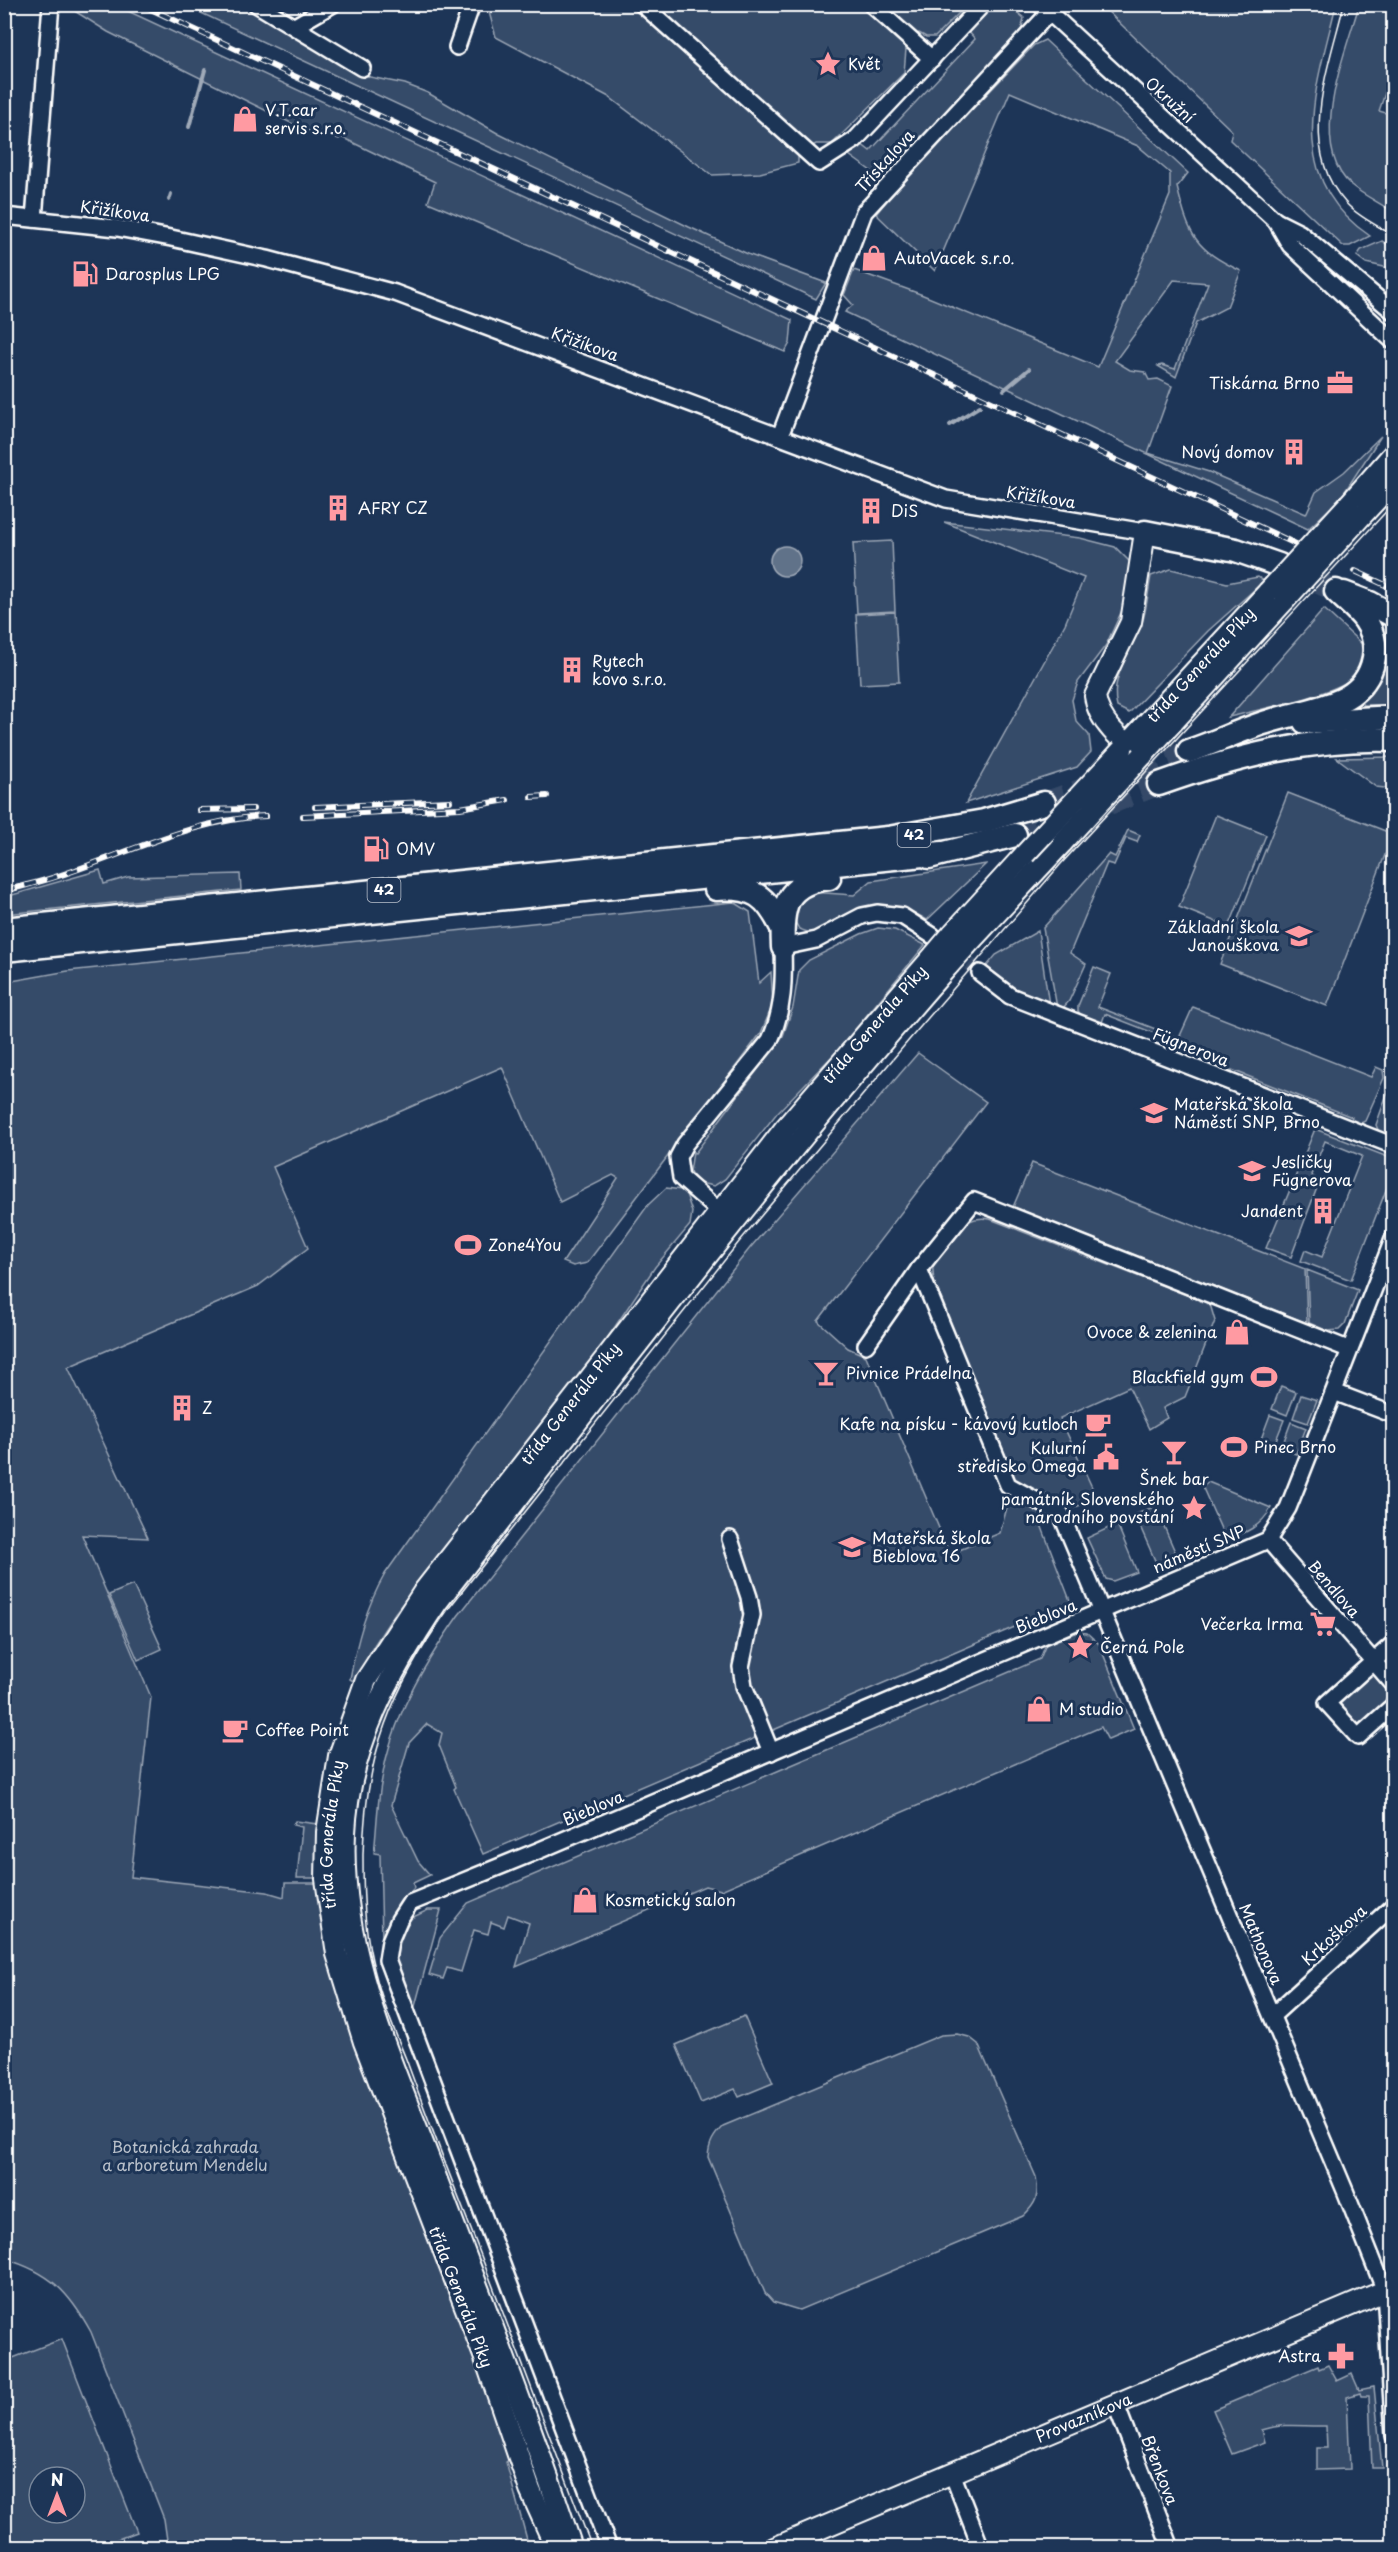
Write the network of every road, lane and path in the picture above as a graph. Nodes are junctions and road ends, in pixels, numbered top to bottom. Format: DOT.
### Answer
graph roads {
  1 [pos="51,4"];
  2 [pos="256,4"];
  3 [pos="333,4"];
  4 [pos="472,4"];
  5 [pos="642,4"];
  6 [pos="871,4"];
  7 [pos="983,4"];
  8 [pos="1044,9"];
  9 [pos="295,26"];
  10 [pos="457,47"];
  11 [pos="932,59"];
  12 [pos="362,68"];
  13 [pos="4,216"];
  14 [pos="34,219"];
  15 [pos="1276,221"];
  16 [pos="1394,312"];
  17 [pos="1394,342"];
  18 [pos="780,436"];
  19 [pos="1394,453"];
  20 [pos="1394,482"];
  21 [pos="1358,508"];
  22 [pos="1146,532"];
  23 [pos="1279,565"];
  24 [pos="1277,596"];
  25 [pos="1394,616"];
  26 [pos="1394,717"];
  27 [pos="1394,740"];
  28 [pos="1130,750"];
  29 [pos="1159,784"];
  30 [pos="1044,803"];
  31 [pos="1020,845"];
  32 [pos="942,853"];
  33 [pos="610,889"];
  34 [pos="4,929"];
  35 [pos="782,938"];
  36 [pos="4,951"];
  37 [pos="956,954"];
  38 [pos="1394,1146"];
  39 [pos="727,1218"];
  40 [pos="1394,1237"];
  41 [pos="919,1269"];
  42 [pos="866,1345"];
  43 [pos="1348,1349"];
  44 [pos="1334,1392"];
  45 [pos="1394,1415"];
  46 [pos="730,1539"];
  47 [pos="1268,1540"];
  48 [pos="1103,1611"];
  49 [pos="1394,1643"];
  50 [pos="1373,1662"];
  51 [pos="1394,1685"];
  52 [pos="1394,1706"];
  53 [pos="771,1752"];
  54 [pos="1394,1905"];
  55 [pos="1272,2016"];
  56 [pos="1389,2289"];
  57 [pos="1116,2405"];
  58 [pos="1394,2436"];
  59 [pos="951,2473"];
  60 [pos="530,2490"];
  61 [pos="795,2543"];
  62 [pos="541,2547"];
  63 [pos="556,2547"];
  64 [pos="572,2547"];
  65 [pos="609,2547"];
  66 [pos="774,2547"];
  67 [pos="981,2547"];
  68 [pos="1171,2547"];
  1 -- 14 [label="street"];
  2 -- 9 [label="street"];
  3 -- 9 [label="street"];
  4 -- 10 [label="street"];
  5 -- 11 [label="street"];
  6 -- 11 [label="street"];
  7 -- 11 [label="street"];
  8 -- 15 [label="street, Okružní"];
  8 -- 18 [label="street, Třískalova"];
  9 -- 12 [label="street"];
  13 -- 14 [label="street, Křižíkova"];
  14 -- 18 [label="street, Křižíkova"];
  15 -- 16 [label="street, Okružní"];
  15 -- 17 [label="street, Okružní"];
  18 -- 22 [label="street, Křižíkova"];
  19 -- 21 [label="main road, třída Generála Píky"];
  20 -- 21 [label="main road, třída Generála Píky"];
  21 -- 24 [label="main road, třída Generála Píky, bridge"];
  22 -- 23 [label="highway"];
  22 -- 28 [label="main road"];
  24 -- 28 [label="main road, třída Generála Píky"];
  24 -- 28 [label="main road, třída Generála Píky"];
  25 -- 26 [label="highway"];
  27 -- 29 [label="highway"];
  28 -- 31 [label="main road, třída Generála Píky, bridge"];
  28 -- 37 [label="main road, třída Generála Píky, bridge"];
  30 -- 34 [label="highway, 42"];
  31 -- 32 [label="highway, 42"];
  31 -- 37 [label="main road, třída Generála Píky"];
  32 -- 33 [label="highway, 42"];
  32 -- 35 [label="highway, 42"];
  33 -- 35 [label="highway, 42"];
  33 -- 36 [label="highway, 42"];
  35 -- 37 [label="street, Fügnerova"];
  35 -- 39 [label="street"];
  37 -- 38 [label="street, Fügnerova"];
  37 -- 39 [label="main road, třída Generála Píky"];
  39 -- 60 [label="main road, třída Generála Píky"];
  39 -- 64 [label="main road, třída Generála Píky"];
  40 -- 43 [label="street, náměstí SNP"];
  41 -- 42 [label="street"];
  41 -- 43 [label="street"];
  41 -- 48 [label="street"];
  43 -- 44 [label="street, náměstí SNP"];
  44 -- 45 [label="street"];
  44 -- 47 [label="street, náměstí SNP"];
  46 -- 53 [label="street"];
  47 -- 48 [label="street, náměstí SNP"];
  47 -- 50 [label="street, Bendlova"];
  48 -- 53 [label="street, Bieblova"];
  48 -- 55 [label="street, Mathonova"];
  49 -- 50 [label="street"];
  50 -- 51 [label="street, Bendlova"];
  50 -- 52 [label="street"];
  53 -- 65 [label="street, Bieblova"];
  54 -- 55 [label="street, Krkoškova"];
  55 -- 56 [label="street, Mathonova"];
  56 -- 57 [label="main road, Provazníkova"];
  56 -- 58 [label="street, Mathonova"];
  57 -- 59 [label="main road, Provazníkova"];
  57 -- 68 [label="street, Břenkova"];
  59 -- 61 [label="main road, Provazníkova"];
  59 -- 67 [label="street"];
  60 -- 62 [label="main road"];
  60 -- 63 [label="main road, třída Generála Píky"];
  61 -- 66 [label="main road, Provazníkova"];
}
